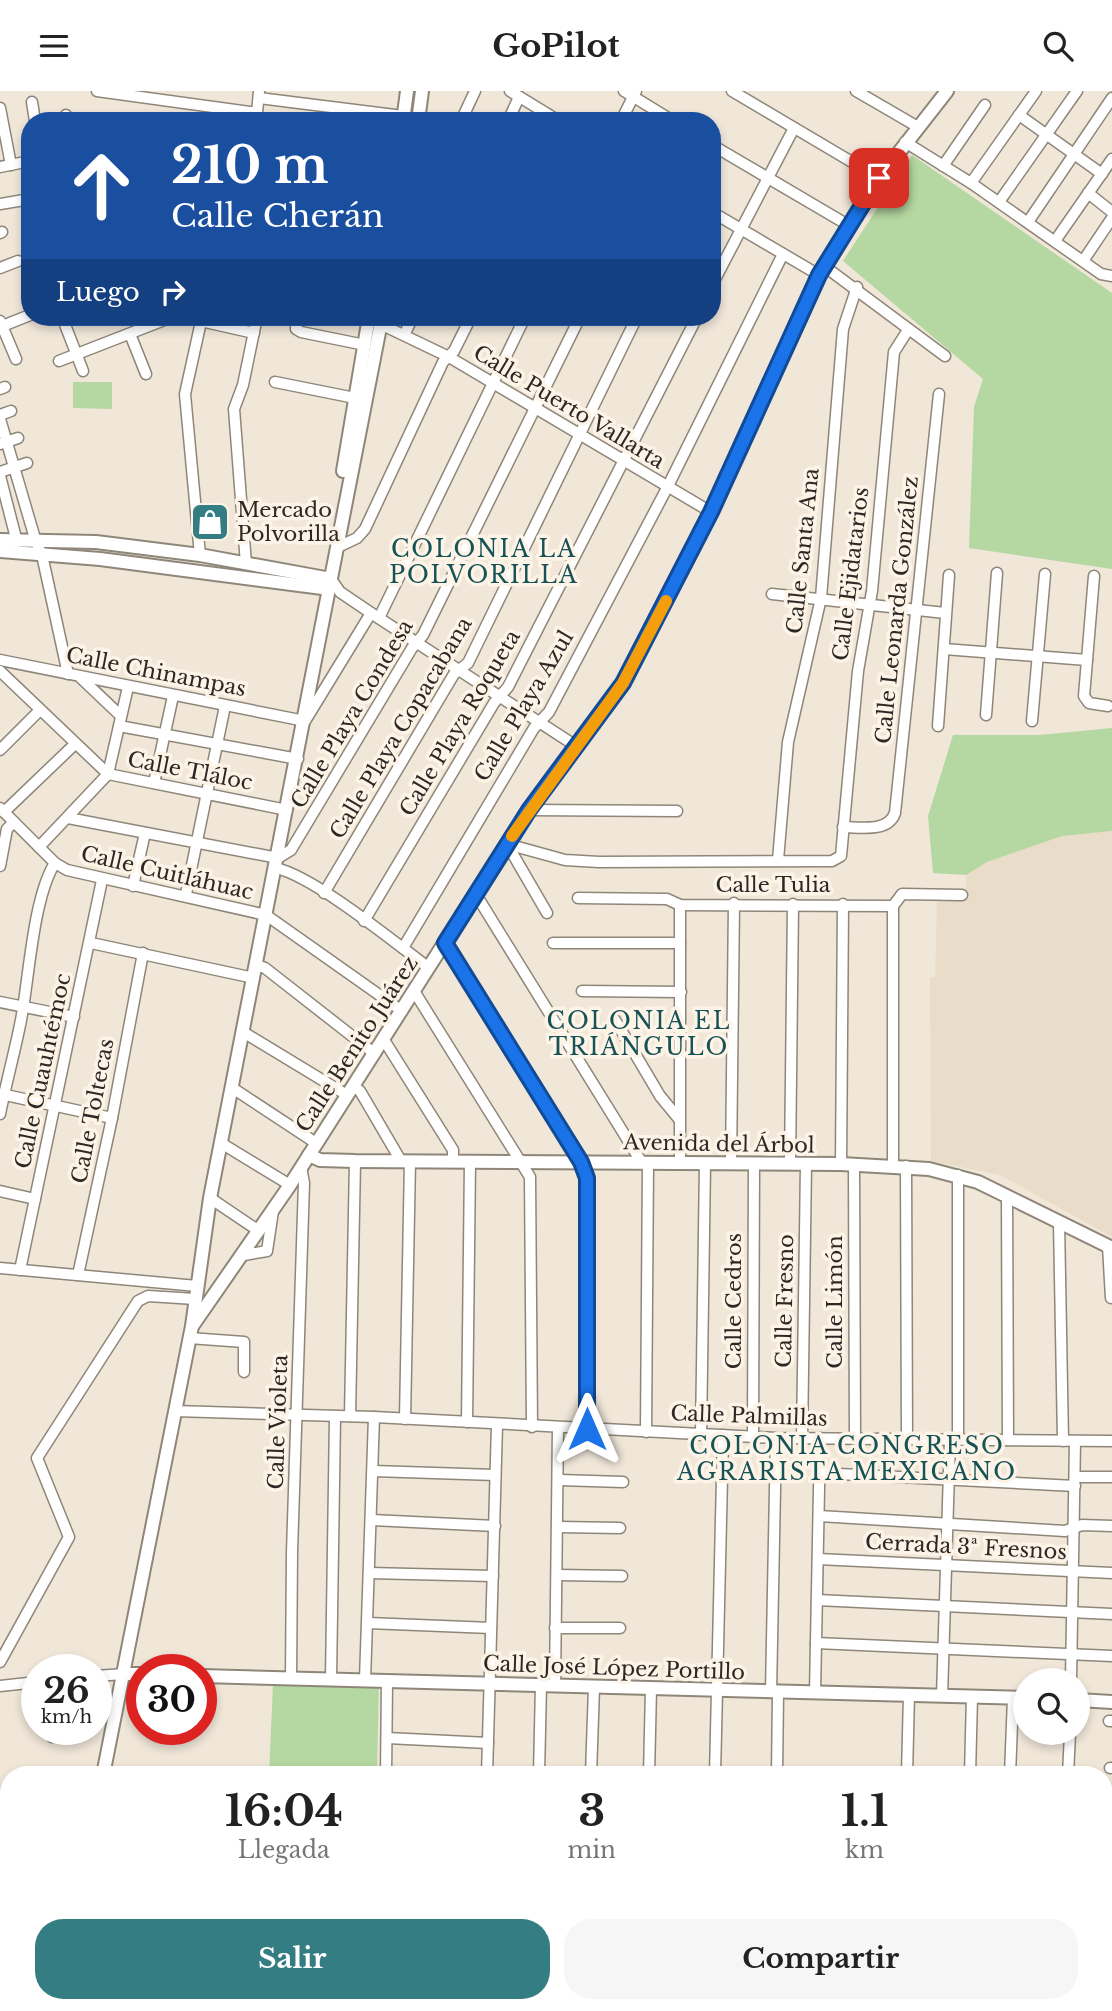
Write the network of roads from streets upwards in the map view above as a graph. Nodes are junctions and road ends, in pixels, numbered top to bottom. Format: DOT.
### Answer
graph roads {
  1 [pos="97,91"];
  2 [pos="407,91"];
  3 [pos="422,91"];
  4 [pos="475,91"];
  5 [pos="509,91"];
  6 [pos="732,91"];
  7 [pos="856,91"];
  8 [pos="947,91"];
  9 [pos="1036,91"];
  10 [pos="1077,91"];
  11 [pos="631,93"];
  12 [pos="259,94"];
  13 [pos="155,95"];
  14 [pos="519,97"];
  15 [pos="1112,98"];
  16 [pos="32,102"];
  17 [pos="985,105"];
  18 [pos="0,108"];
  19 [pos="34,112"];
  20 [pos="251,112"];
  21 [pos="257,112"];
  22 [pos="363,112"];
  23 [pos="404,112"];
  24 [pos="419,112"];
  25 [pos="465,112"];
  26 [pos="512,112"];
  27 [pos="544,112"];
  28 [pos="624,112"];
  29 [pos="660,112"];
  30 [pos="1020,115"];
  31 [pos="918,127"];
  32 [pos="794,128"];
  33 [pos="1047,134"];
  34 [pos="905,142"];
  35 [pos="721,150"];
  36 [pos="1075,154"];
  37 [pos="1112,159"];
  38 [pos="5,166"];
  39 [pos="943,166"];
  40 [pos="1102,173"];
  41 [pos="766,177"];
  42 [pos="879,178"];
  43 [pos="971,183"];
  44 [pos="1088,194"];
  45 [pos="21,200"];
  46 [pos="999,202"];
  47 [pos="0,204"];
  48 [pos="1112,212"];
  49 [pos="721,217"];
  50 [pos="1112,218"];
  51 [pos="1028,222"];
  52 [pos="848,225"];
  53 [pos="740,229"];
  54 [pos="1055,241"];
  55 [pos="783,254"];
  56 [pos="18,261"];
  57 [pos="1083,261"];
  58 [pos="721,267"];
  59 [pos="0,268"];
  60 [pos="822,270"];
  61 [pos="1112,276"];
  62 [pos="857,288"];
  63 [pos="21,318"];
  64 [pos="1,325"];
  65 [pos="66,326"];
  66 [pos="150,326"];
  67 [pos="200,326"];
  68 [pos="230,326"];
  69 [pos="255,326"];
  70 [pos="296,326"];
  71 [pos="372,326"];
  72 [pos="374,326"];
  73 [pos="390,326"];
  74 [pos="408,326"];
  75 [pos="466,326"];
  76 [pos="521,326"];
  77 [pos="576,326"];
  78 [pos="633,326"];
  79 [pos="692,326"];
  80 [pos="908,330"];
  81 [pos="254,333"];
  82 [pos="405,333"];
  83 [pos="131,334"];
  84 [pos="365,345"];
  85 [pos="78,355"];
  86 [pos="945,356"];
  87 [pos="449,357"];
  88 [pos="16,359"];
  89 [pos="59,361"];
  90 [pos="83,371"];
  91 [pos="146,374"];
  92 [pos="275,382"];
  93 [pos="493,383"];
  94 [pos="939,394"];
  95 [pos="355,398"];
  96 [pos="535,407"];
  97 [pos="11,411"];
  98 [pos="0,417"];
  99 [pos="357,417"];
  100 [pos="580,435"];
  101 [pos="18,438"];
  102 [pos="4,442"];
  103 [pos="624,462"];
  104 [pos="27,463"];
  105 [pos="15,467"];
  106 [pos="0,474"];
  107 [pos="667,488"];
  108 [pos="343,495"];
  109 [pos="711,512"];
  110 [pos="0,540"];
  111 [pos="17,542"];
  112 [pos="36,543"];
  113 [pos="338,547"];
  114 [pos="0,551"];
  115 [pos="42,555"];
  116 [pos="200,555"];
  117 [pos="246,564"];
  118 [pos="997,573"];
  119 [pos="949,575"];
  120 [pos="1045,575"];
  121 [pos="1094,576"];
  122 [pos="330,585"];
  123 [pos="772,594"];
  124 [pos="821,598"];
  125 [pos="868,603"];
  126 [pos="917,609"];
  127 [pos="945,613"];
  128 [pos="375,615"];
  129 [pos="418,642"];
  130 [pos="944,649"];
  131 [pos="990,653"];
  132 [pos="1040,657"];
  133 [pos="0,660"];
  134 [pos="1087,660"];
  135 [pos="461,669"];
  136 [pos="68,674"];
  137 [pos="2,677"];
  138 [pos="80,678"];
  139 [pos="128,687"];
  140 [pos="173,696"];
  141 [pos="502,696"];
  142 [pos="225,706"];
  143 [pos="1108,706"];
  144 [pos="40,710"];
  145 [pos="986,715"];
  146 [pos="541,720"];
  147 [pos="120,721"];
  148 [pos="305,721"];
  149 [pos="1032,721"];
  150 [pos="938,726"];
  151 [pos="165,735"];
  152 [pos="75,744"];
  153 [pos="218,745"];
  154 [pos="576,746"];
  155 [pos="0,750"];
  156 [pos="298,758"];
  157 [pos="108,774"];
  158 [pos="154,783"];
  159 [pos="207,794"];
  160 [pos="2,810"];
  161 [pos="287,810"];
  162 [pos="529,810"];
  163 [pos="677,811"];
  164 [pos="68,818"];
  165 [pos="14,822"];
  166 [pos="843,827"];
  167 [pos="145,833"];
  168 [pos="197,843"];
  169 [pos="507,844"];
  170 [pos="39,847"];
  171 [pos="778,860"];
  172 [pos="55,863"];
  173 [pos="277,863"];
  174 [pos="0,866"];
  175 [pos="102,880"];
  176 [pos="134,886"];
  177 [pos="324,893"];
  178 [pos="475,893"];
  179 [pos="186,894"];
  180 [pos="962,895"];
  181 [pos="578,898"];
  182 [pos="734,903"];
  183 [pos="793,904"];
  184 [pos="843,904"];
  185 [pos="680,905"];
  186 [pos="893,905"];
  187 [pos="547,913"];
  188 [pos="266,915"];
  189 [pos="364,921"];
  190 [pos="91,943"];
  191 [pos="445,943"];
  192 [pos="553,943"];
  193 [pos="680,943"];
  194 [pos="402,948"];
  195 [pos="143,953"];
  196 [pos="429,968"];
  197 [pos="255,971"];
  198 [pos="414,991"];
  199 [pos="582,991"];
  200 [pos="681,992"];
  201 [pos="0,1002"];
  202 [pos="23,1005"];
  203 [pos="402,1011"];
  204 [pos="74,1017"];
  205 [pos="615,1020"];
  206 [pos="243,1032"];
  207 [pos="384,1040"];
  208 [pos="375,1054"];
  209 [pos="231,1087"];
  210 [pos="350,1091"];
  211 [pos="2,1094"];
  212 [pos="55,1106"];
  213 [pos="0,1114"];
  214 [pos="112,1118"];
  215 [pos="679,1119"];
  216 [pos="221,1143"];
  217 [pos="312,1149"];
  218 [pos="355,1161"];
  219 [pos="406,1161"];
  220 [pos="453,1162"];
  221 [pos="470,1162"];
  222 [pos="523,1162"];
  223 [pos="581,1162"];
  224 [pos="645,1163"];
  225 [pos="680,1163"];
  226 [pos="705,1164"];
  227 [pos="731,1164"];
  228 [pos="754,1164"];
  229 [pos="790,1164"];
  230 [pos="806,1165"];
  231 [pos="848,1165"];
  232 [pos="301,1167"];
  233 [pos="900,1167"];
  234 [pos="958,1175"];
  235 [pos="290,1185"];
  236 [pos="0,1191"];
  237 [pos="1007,1196"];
  238 [pos="210,1198"];
  239 [pos="35,1199"];
  240 [pos="273,1210"];
  241 [pos="1059,1222"];
  242 [pos="260,1231"];
  243 [pos="1110,1247"];
  244 [pos="244,1255"];
  245 [pos="0,1268"];
  246 [pos="20,1270"];
  247 [pos="78,1275"];
  248 [pos="196,1293"];
  249 [pos="1111,1299"];
  250 [pos="191,1332"];
  251 [pos="244,1372"];
  252 [pos="175,1411"];
  253 [pos="298,1415"];
  254 [pos="350,1416"];
  255 [pos="335,1417"];
  256 [pos="374,1417"];
  257 [pos="405,1419"];
  258 [pos="467,1422"];
  259 [pos="497,1425"];
  260 [pos="532,1427"];
  261 [pos="558,1428"];
  262 [pos="587,1429"];
  263 [pos="646,1432"];
  264 [pos="701,1434"];
  265 [pos="723,1435"];
  266 [pos="753,1437"];
  267 [pos="776,1438"];
  268 [pos="803,1438"];
  269 [pos="820,1438"];
  270 [pos="855,1438"];
  271 [pos="907,1438"];
  272 [pos="954,1440"];
  273 [pos="1008,1440"];
  274 [pos="1063,1441"];
  275 [pos="1075,1441"];
  276 [pos="1112,1441"];
  277 [pos="373,1471"];
  278 [pos="819,1473"];
  279 [pos="495,1475"];
  280 [pos="1112,1477"];
  281 [pos="559,1480"];
  282 [pos="949,1481"];
  283 [pos="1075,1481"];
  284 [pos="623,1482"];
  285 [pos="819,1516"];
  286 [pos="372,1520"];
  287 [pos="947,1521"];
  288 [pos="495,1526"];
  289 [pos="1112,1526"];
  290 [pos="558,1527"];
  291 [pos="620,1528"];
  292 [pos="1074,1528"];
  293 [pos="818,1559"];
  294 [pos="946,1565"];
  295 [pos="1074,1571"];
  296 [pos="369,1573"];
  297 [pos="1112,1573"];
  298 [pos="557,1575"];
  299 [pos="493,1576"];
  300 [pos="622,1576"];
  301 [pos="817,1600"];
  302 [pos="944,1605"];
  303 [pos="1074,1612"];
  304 [pos="1112,1614"];
  305 [pos="368,1623"];
  306 [pos="491,1628"];
  307 [pos="555,1628"];
  308 [pos="620,1628"];
  309 [pos="816,1643"];
  310 [pos="943,1646"];
  311 [pos="1072,1655"];
  312 [pos="1112,1655"];
  313 [pos="0,1662"];
  314 [pos="1071,1668"];
  315 [pos="124,1674"];
  316 [pos="112,1675"];
  317 [pos="217,1676"];
  318 [pos="291,1678"];
  319 [pos="331,1679"];
  320 [pos="365,1680"];
  321 [pos="387,1681"];
  322 [pos="491,1683"];
  323 [pos="21,1684"];
  324 [pos="548,1685"];
  325 [pos="0,1686"];
  326 [pos="594,1687"];
  327 [pos="651,1688"];
  328 [pos="717,1690"];
  329 [pos="775,1692"];
  330 [pos="815,1693"];
  331 [pos="909,1694"];
  332 [pos="942,1696"];
  333 [pos="972,1696"];
  334 [pos="1013,1698"];
  335 [pos="1090,1701"];
  336 [pos="1112,1702"];
  337 [pos="387,1738"];
  338 [pos="488,1743"];
  339 [pos="1014,1745"];
  340 [pos="1070,1745"];
  341 [pos="105,1766"];
  342 [pos="386,1766"];
  343 [pos="487,1766"];
  344 [pos="540,1766"];
  345 [pos="592,1766"];
  346 [pos="649,1766"];
  347 [pos="715,1766"];
  348 [pos="776,1766"];
  349 [pos="906,1766"];
  350 [pos="970,1766"];
  351 [pos="1011,1766"];
  352 [pos="1069,1766"];
  1 -- 13 [label="street"];
  2 -- 23 [label="street"];
  3 -- 24 [label="street"];
  4 -- 25 [label="street"];
  5 -- 14 [label="street"];
  6 -- 32 [label="street"];
  7 -- 31 [label="street"];
  8 -- 31 [label="street, Calle Benito Juárez"];
  9 -- 30 [label="street"];
  10 -- 33 [label="street"];
  11 -- 28 [label="street"];
  11 -- 29 [label="street"];
  12 -- 21 [label="street"];
  12 -- 22 [label="street"];
  13 -- 20 [label="street"];
  14 -- 26 [label="street"];
  14 -- 27 [label="street"];
  15 -- 36 [label="street"];
  16 -- 19 [label="street"];
  17 -- 39 [label="street"];
  18 -- 38 [label="street"];
  30 -- 33 [label="street"];
  30 -- 43 [label="street"];
  31 -- 34 [label="street, Calle Benito Juárez"];
  32 -- 41 [label="street"];
  32 -- 42 [label="street"];
  33 -- 36 [label="street"];
  33 -- 46 [label="street"];
  34 -- 39 [label="street"];
  34 -- 42 [label="street, Calle Benito Juárez"];
  35 -- 41 [label="street"];
  36 -- 40 [label="street"];
  36 -- 51 [label="street"];
  37 -- 40 [label="street"];
  39 -- 43 [label="street"];
  40 -- 44 [label="street"];
  41 -- 52 [label="street"];
  41 -- 53 [label="street"];
  42 -- 52 [label="street, Calle Benito Juárez"];
  43 -- 46 [label="street"];
  44 -- 48 [label="street"];
  44 -- 54 [label="street"];
  45 -- 47 [label="street"];
  46 -- 51 [label="street"];
  49 -- 53 [label="street"];
  50 -- 57 [label="street"];
  51 -- 54 [label="street"];
  52 -- 60 [label="street, Calle Benito Juárez"];
  53 -- 55 [label="street"];
  53 -- 58 [label="street"];
  54 -- 57 [label="street"];
  55 -- 60 [label="street"];
  55 -- 107 [label="street, Calle Playa Azul"];
  56 -- 59 [label="street"];
  57 -- 61 [label="street"];
  60 -- 62 [label="street"];
  60 -- 109 [label="street, Calle Benito Juárez"];
  62 -- 80 [label="street"];
  62 -- 124 [label="street, Calle Santa Ana"];
  63 -- 64 [label="street"];
  64 -- 88 [label="street"];
  65 -- 85 [label="street"];
  66 -- 83 [label="street"];
  67 -- 116 [label="street"];
  68 -- 81 [label="street"];
  69 -- 81 [label="street"];
  70 -- 84 [label="street"];
  71 -- 84 [label="street"];
  72 -- 99 [label="street"];
  73 -- 82 [label="street, Calle Puerto Vallarta"];
  74 -- 82 [label="street"];
  75 -- 87 [label="street"];
  76 -- 93 [label="street"];
  77 -- 96 [label="street, Calle Playa Condesa"];
  78 -- 100 [label="street, Calle Playa Copacabana"];
  79 -- 103 [label="street, Calle Playa Roqueta"];
  80 -- 86 [label="street"];
  80 -- 125 [label="street, Calle Ejidatarios"];
  81 -- 117 [label="street"];
  82 -- 87 [label="street, Calle Puerto Vallarta"];
  83 -- 85 [label="street"];
  83 -- 91 [label="street"];
  84 -- 95 [label="street"];
  85 -- 89 [label="street"];
  85 -- 90 [label="street"];
  87 -- 93 [label="street, Calle Puerto Vallarta"];
  87 -- 113 [label="street"];
  92 -- 95 [label="street"];
  93 -- 96 [label="street, Calle Puerto Vallarta"];
  93 -- 128 [label="street"];
  94 -- 126 [label="street, Calle Leonarda González"];
  95 -- 99 [label="street"];
  96 -- 100 [label="street, Calle Puerto Vallarta"];
  96 -- 129 [label="street, Calle Playa Condesa"];
  97 -- 98 [label="street"];
  98 -- 102 [label="street"];
  99 -- 108 [label="street"];
  100 -- 103 [label="street, Calle Puerto Vallarta"];
  100 -- 135 [label="street, Calle Playa Copacabana"];
  101 -- 102 [label="street"];
  102 -- 105 [label="street"];
  103 -- 107 [label="street, Calle Puerto Vallarta"];
  103 -- 141 [label="street, Calle Playa Roqueta"];
  104 -- 105 [label="street"];
  105 -- 106 [label="street"];
  105 -- 112 [label="street"];
  106 -- 111 [label="street"];
  107 -- 109 [label="street, Calle Puerto Vallarta"];
  107 -- 146 [label="street, Calle Playa Azul"];
  108 -- 113 [label="street"];
  108 -- 122 [label="street"];
  109 -- 154 [label="street, Calle Benito Juárez"];
  110 -- 111 [label="street"];
  111 -- 112 [label="street"];
  112 -- 115 [label="street"];
  112 -- 116 [label="street"];
  113 -- 122 [label="street"];
  114 -- 115 [label="street"];
  115 -- 122 [label="street"];
  115 -- 136 [label="street"];
  116 -- 117 [label="street"];
  117 -- 122 [label="street"];
  118 -- 131 [label="street"];
  119 -- 127 [label="street"];
  120 -- 132 [label="street"];
  121 -- 134 [label="street"];
  122 -- 128 [label="street"];
  122 -- 148 [label="street, Calle Benito Juárez"];
  123 -- 124 [label="street"];
  124 -- 125 [label="street"];
  124 -- 171 [label="street, Calle Santa Ana"];
  125 -- 126 [label="street"];
  125 -- 166 [label="street, Calle Ejidatarios"];
  126 -- 127 [label="street"];
  126 -- 166 [label="street, Calle Leonarda González"];
  127 -- 130 [label="street"];
  128 -- 129 [label="street"];
  128 -- 148 [label="street"];
  129 -- 135 [label="street"];
  129 -- 173 [label="street, Calle Playa Condesa"];
  130 -- 131 [label="street"];
  130 -- 150 [label="street"];
  131 -- 132 [label="street"];
  131 -- 145 [label="street"];
  132 -- 134 [label="street"];
  132 -- 149 [label="street"];
  133 -- 136 [label="street, Calle Chinampas"];
  134 -- 143 [label="street"];
  135 -- 141 [label="street"];
  135 -- 177 [label="street, Calle Playa Copacabana"];
  136 -- 138 [label="street, Calle Chinampas"];
  137 -- 144 [label="street, Calle Tláloc"];
  138 -- 139 [label="street, Calle Chinampas"];
  138 -- 147 [label="street"];
  139 -- 140 [label="street, Calle Chinampas"];
  139 -- 147 [label="street"];
  140 -- 142 [label="street, Calle Chinampas"];
  140 -- 151 [label="street"];
  141 -- 146 [label="street"];
  141 -- 189 [label="street, Calle Playa Roqueta"];
  142 -- 148 [label="street, Calle Chinampas"];
  142 -- 153 [label="street"];
  144 -- 152 [label="street, Calle Tláloc"];
  144 -- 155 [label="street"];
  146 -- 154 [label="street"];
  146 -- 194 [label="street, Calle Playa Azul"];
  147 -- 151 [label="street"];
  147 -- 157 [label="street"];
  148 -- 156 [label="street, Calle Benito Juárez"];
  151 -- 153 [label="street"];
  151 -- 158 [label="street"];
  152 -- 157 [label="street, Calle Tláloc"];
  152 -- 160 [label="street"];
  153 -- 156 [label="street"];
  153 -- 159 [label="street"];
  154 -- 162 [label="street, Calle Benito Juárez"];
  156 -- 161 [label="street, Calle Benito Juárez"];
  157 -- 158 [label="street, Calle Tláloc"];
  157 -- 164 [label="street"];
  158 -- 159 [label="street, Calle Tláloc"];
  159 -- 161 [label="street, Calle Tláloc"];
  159 -- 168 [label="street"];
  160 -- 165 [label="street, Calle Cuitláhuac"];
  161 -- 173 [label="street, Calle Benito Juárez"];
  162 -- 163 [label="street"];
  162 -- 169 [label="street, Calle Benito Juárez"];
  164 -- 167 [label="street"];
  164 -- 170 [label="street"];
  165 -- 170 [label="street, Calle Cuitláhuac"];
  165 -- 174 [label="street"];
  166 -- 171 [label="street, Calle Ejidatarios"];
  167 -- 168 [label="street"];
  167 -- 176 [label="street"];
  168 -- 173 [label="street"];
  168 -- 179 [label="street"];
  169 -- 171 [label="street"];
  169 -- 178 [label="street, Calle Benito Juárez"];
  169 -- 187 [label="street"];
  170 -- 172 [label="street, Calle Cuitláhuac"];
  172 -- 175 [label="street, Calle Cuitláhuac"];
  172 -- 202 [label="street"];
  173 -- 177 [label="street"];
  173 -- 188 [label="street, Calle Benito Juárez"];
  175 -- 176 [label="street, Calle Cuitláhuac"];
  175 -- 190 [label="street, Calle Cuauhtémoc"];
  176 -- 179 [label="street, Calle Cuitláhuac"];
  177 -- 189 [label="street"];
  178 -- 191 [label="street, Calle Benito Juárez"];
  178 -- 224 [label="street"];
  179 -- 188 [label="street, Calle Cuitláhuac"];
  180 -- 186 [label="street, Calle Tulia"];
  181 -- 185 [label="street, Calle Tulia"];
  182 -- 183 [label="street, Calle Tulia"];
  182 -- 185 [label="street, Calle Tulia"];
  182 -- 227 [label="street"];
  183 -- 184 [label="street, Calle Tulia"];
  183 -- 229 [label="street"];
  184 -- 186 [label="street, Calle Tulia"];
  184 -- 231 [label="street, Calle Limón"];
  185 -- 193 [label="street"];
  186 -- 233 [label="street"];
  188 -- 197 [label="street, Calle Benito Juárez"];
  188 -- 203 [label="street"];
  189 -- 194 [label="street"];
  190 -- 195 [label="street"];
  190 -- 204 [label="street, Calle Cuauhtémoc"];
  191 -- 196 [label="street, Calle Benito Juárez"];
  191 -- 223 [label="street"];
  192 -- 193 [label="street"];
  193 -- 200 [label="street"];
  194 -- 196 [label="street"];
  195 -- 197 [label="street"];
  195 -- 214 [label="street, Calle Toltecas"];
  196 -- 198 [label="street, Calle Benito Juárez"];
  197 -- 206 [label="street, Calle Benito Juárez"];
  197 -- 208 [label="street"];
  198 -- 203 [label="street, Calle Benito Juárez"];
  198 -- 222 [label="street"];
  199 -- 200 [label="street"];
  200 -- 215 [label="street"];
  201 -- 202 [label="street"];
  202 -- 204 [label="street"];
  202 -- 211 [label="street"];
  203 -- 207 [label="street, Calle Benito Juárez"];
  204 -- 212 [label="street, Calle Cuauhtémoc"];
  205 -- 215 [label="street"];
  206 -- 209 [label="street, Calle Benito Juárez"];
  206 -- 210 [label="street"];
  207 -- 208 [label="street, Calle Benito Juárez"];
  207 -- 220 [label="street"];
  208 -- 210 [label="street, Calle Benito Juárez"];
  209 -- 216 [label="street, Calle Benito Juárez"];
  209 -- 217 [label="street"];
  210 -- 217 [label="street, Calle Benito Juárez"];
  210 -- 219 [label="street"];
  211 -- 212 [label="street"];
  211 -- 213 [label="street"];
  212 -- 214 [label="street"];
  212 -- 239 [label="street, Calle Cuauhtémoc"];
  214 -- 247 [label="street, Calle Toltecas"];
  215 -- 225 [label="street"];
  216 -- 235 [label="street"];
  216 -- 238 [label="street, Calle Benito Juárez"];
  217 -- 218 [label="street, Avenida del Árbol"];
  217 -- 232 [label="street, Calle Benito Juárez"];
  218 -- 219 [label="street, Avenida del Árbol"];
  218 -- 254 [label="street"];
  219 -- 220 [label="street, Avenida del Árbol"];
  219 -- 257 [label="street"];
  220 -- 221 [label="street, Avenida del Árbol"];
  221 -- 222 [label="street, Avenida del Árbol"];
  221 -- 258 [label="street"];
  222 -- 223 [label="street, Avenida del Árbol"];
  222 -- 260 [label="street"];
  223 -- 224 [label="street, Avenida del Árbol"];
  223 -- 262 [label="street"];
  224 -- 225 [label="street, Avenida del Árbol"];
  224 -- 263 [label="street"];
  225 -- 226 [label="street, Avenida del Árbol"];
  226 -- 227 [label="street, Avenida del Árbol"];
  226 -- 264 [label="street"];
  227 -- 228 [label="street, Avenida del Árbol"];
  228 -- 229 [label="street, Avenida del Árbol"];
  228 -- 266 [label="street, Calle Cedros"];
  229 -- 230 [label="street, Avenida del Árbol"];
  230 -- 231 [label="street, Avenida del Árbol"];
  230 -- 268 [label="street, Calle Fresno"];
  231 -- 233 [label="street, Avenida del Árbol"];
  231 -- 270 [label="street, Calle Limón"];
  232 -- 235 [label="street, Calle Benito Juárez"];
  232 -- 253 [label="street, Calle Violeta"];
  233 -- 234 [label="street, Avenida del Árbol"];
  233 -- 271 [label="street"];
  234 -- 237 [label="street, Avenida del Árbol"];
  234 -- 272 [label="street"];
  235 -- 240 [label="street, Calle Benito Juárez"];
  236 -- 239 [label="street"];
  237 -- 241 [label="street, Avenida del Árbol"];
  237 -- 273 [label="street"];
  238 -- 242 [label="street"];
  238 -- 248 [label="street, Calle Benito Juárez"];
  239 -- 246 [label="street, Calle Cuauhtémoc"];
  240 -- 242 [label="street, Calle Benito Juárez"];
  240 -- 244 [label="street"];
  241 -- 243 [label="street, Avenida del Árbol"];
  241 -- 274 [label="street"];
  242 -- 244 [label="street, Calle Benito Juárez"];
  243 -- 249 [label="street"];
  244 -- 250 [label="street, Calle Benito Juárez"];
  245 -- 246 [label="street"];
  246 -- 247 [label="street"];
  247 -- 248 [label="street"];
  248 -- 250 [label="street, Calle Benito Juárez"];
  248 -- 313 [label="street"];
  250 -- 251 [label="street"];
  250 -- 252 [label="street, Calle Benito Juárez"];
  252 -- 253 [label="street, Calle Palmillas"];
  252 -- 315 [label="street, Calle Benito Juárez"];
  253 -- 255 [label="street, Calle Palmillas"];
  253 -- 318 [label="street, Calle Violeta"];
  254 -- 255 [label="street, Calle Palmillas"];
  254 -- 256 [label="street, Calle Palmillas"];
  255 -- 319 [label="street"];
  256 -- 257 [label="street, Calle Palmillas"];
  256 -- 277 [label="street"];
  257 -- 258 [label="street, Calle Palmillas"];
  258 -- 259 [label="street, Calle Palmillas"];
  259 -- 260 [label="street, Calle Palmillas"];
  259 -- 279 [label="street"];
  260 -- 261 [label="street, Calle Palmillas"];
  261 -- 262 [label="street, Calle Palmillas"];
  261 -- 281 [label="street"];
  262 -- 263 [label="street, Calle Palmillas"];
  263 -- 264 [label="street, Calle Palmillas"];
  264 -- 265 [label="street, Calle Palmillas"];
  265 -- 266 [label="street, Calle Palmillas"];
  265 -- 328 [label="street"];
  266 -- 267 [label="street, Calle Palmillas"];
  267 -- 268 [label="street, Calle Palmillas"];
  267 -- 329 [label="street"];
  268 -- 269 [label="street, Calle Palmillas"];
  269 -- 270 [label="street, Calle Palmillas"];
  269 -- 278 [label="street"];
  270 -- 271 [label="street, Calle Palmillas"];
  271 -- 272 [label="street, Calle Palmillas"];
  272 -- 273 [label="street, Calle Palmillas"];
  272 -- 282 [label="street"];
  273 -- 274 [label="street, Calle Palmillas"];
  274 -- 275 [label="street, Calle Palmillas"];
  275 -- 276 [label="street, Calle Palmillas"];
  275 -- 283 [label="street"];
  277 -- 279 [label="street"];
  277 -- 286 [label="street"];
  278 -- 282 [label="street"];
  278 -- 285 [label="street"];
  279 -- 288 [label="street"];
  280 -- 283 [label="street"];
  281 -- 284 [label="street"];
  281 -- 290 [label="street"];
  282 -- 283 [label="street"];
  282 -- 287 [label="street"];
  283 -- 292 [label="street"];
  285 -- 287 [label="street"];
  285 -- 293 [label="street"];
  286 -- 288 [label="street"];
  286 -- 296 [label="street"];
  287 -- 292 [label="street"];
  287 -- 294 [label="street"];
  288 -- 299 [label="street"];
  289 -- 292 [label="street"];
  290 -- 291 [label="street"];
  290 -- 298 [label="street"];
  292 -- 295 [label="street"];
  293 -- 294 [label="street, Cerrada 3ª Fresnos"];
  293 -- 301 [label="street"];
  294 -- 295 [label="street, Cerrada 3ª Fresnos"];
  294 -- 302 [label="street"];
  295 -- 297 [label="street, Cerrada 3ª Fresnos"];
  295 -- 303 [label="street"];
  296 -- 299 [label="street"];
  296 -- 305 [label="street"];
  298 -- 300 [label="street"];
  298 -- 307 [label="street"];
  299 -- 306 [label="street"];
  301 -- 302 [label="street"];
  301 -- 309 [label="street"];
  302 -- 303 [label="street"];
  302 -- 310 [label="street"];
  303 -- 304 [label="street"];
  303 -- 311 [label="street"];
  305 -- 306 [label="street"];
  305 -- 320 [label="street"];
  306 -- 322 [label="street"];
  307 -- 308 [label="street"];
  307 -- 324 [label="street"];
  309 -- 310 [label="street"];
  309 -- 330 [label="street"];
  310 -- 311 [label="street"];
  310 -- 332 [label="street"];
  311 -- 312 [label="street"];
  311 -- 314 [label="street"];
  315 -- 316 [label="street"];
  315 -- 341 [label="street, Calle Benito Juárez"];
  317 -- 318 [label="street, Calle José López Portillo"];
  318 -- 319 [label="street, Calle José López Portillo"];
  319 -- 320 [label="street, Calle José López Portillo"];
  320 -- 321 [label="street, Calle José López Portillo"];
  321 -- 322 [label="street, Calle José López Portillo"];
  321 -- 337 [label="street"];
  322 -- 324 [label="street, Calle José López Portillo"];
  322 -- 338 [label="street"];
  323 -- 325 [label="street"];
  324 -- 326 [label="street, Calle José López Portillo"];
  324 -- 344 [label="street"];
  326 -- 327 [label="street, Calle José López Portillo"];
  326 -- 345 [label="street"];
  327 -- 328 [label="street, Calle José López Portillo"];
  327 -- 346 [label="street"];
  328 -- 329 [label="street, Calle José López Portillo"];
  328 -- 347 [label="street"];
  329 -- 330 [label="street, Calle José López Portillo"];
  329 -- 348 [label="street"];
  330 -- 331 [label="street, Calle José López Portillo"];
  331 -- 332 [label="street, Calle José López Portillo"];
  331 -- 349 [label="street"];
  332 -- 333 [label="street, Calle José López Portillo"];
  333 -- 334 [label="street, Calle José López Portillo"];
  333 -- 350 [label="street"];
  335 -- 336 [label="street"];
  337 -- 338 [label="street"];
  337 -- 342 [label="street"];
  338 -- 343 [label="street"];
  339 -- 351 [label="street"];
  340 -- 352 [label="street"];
}
